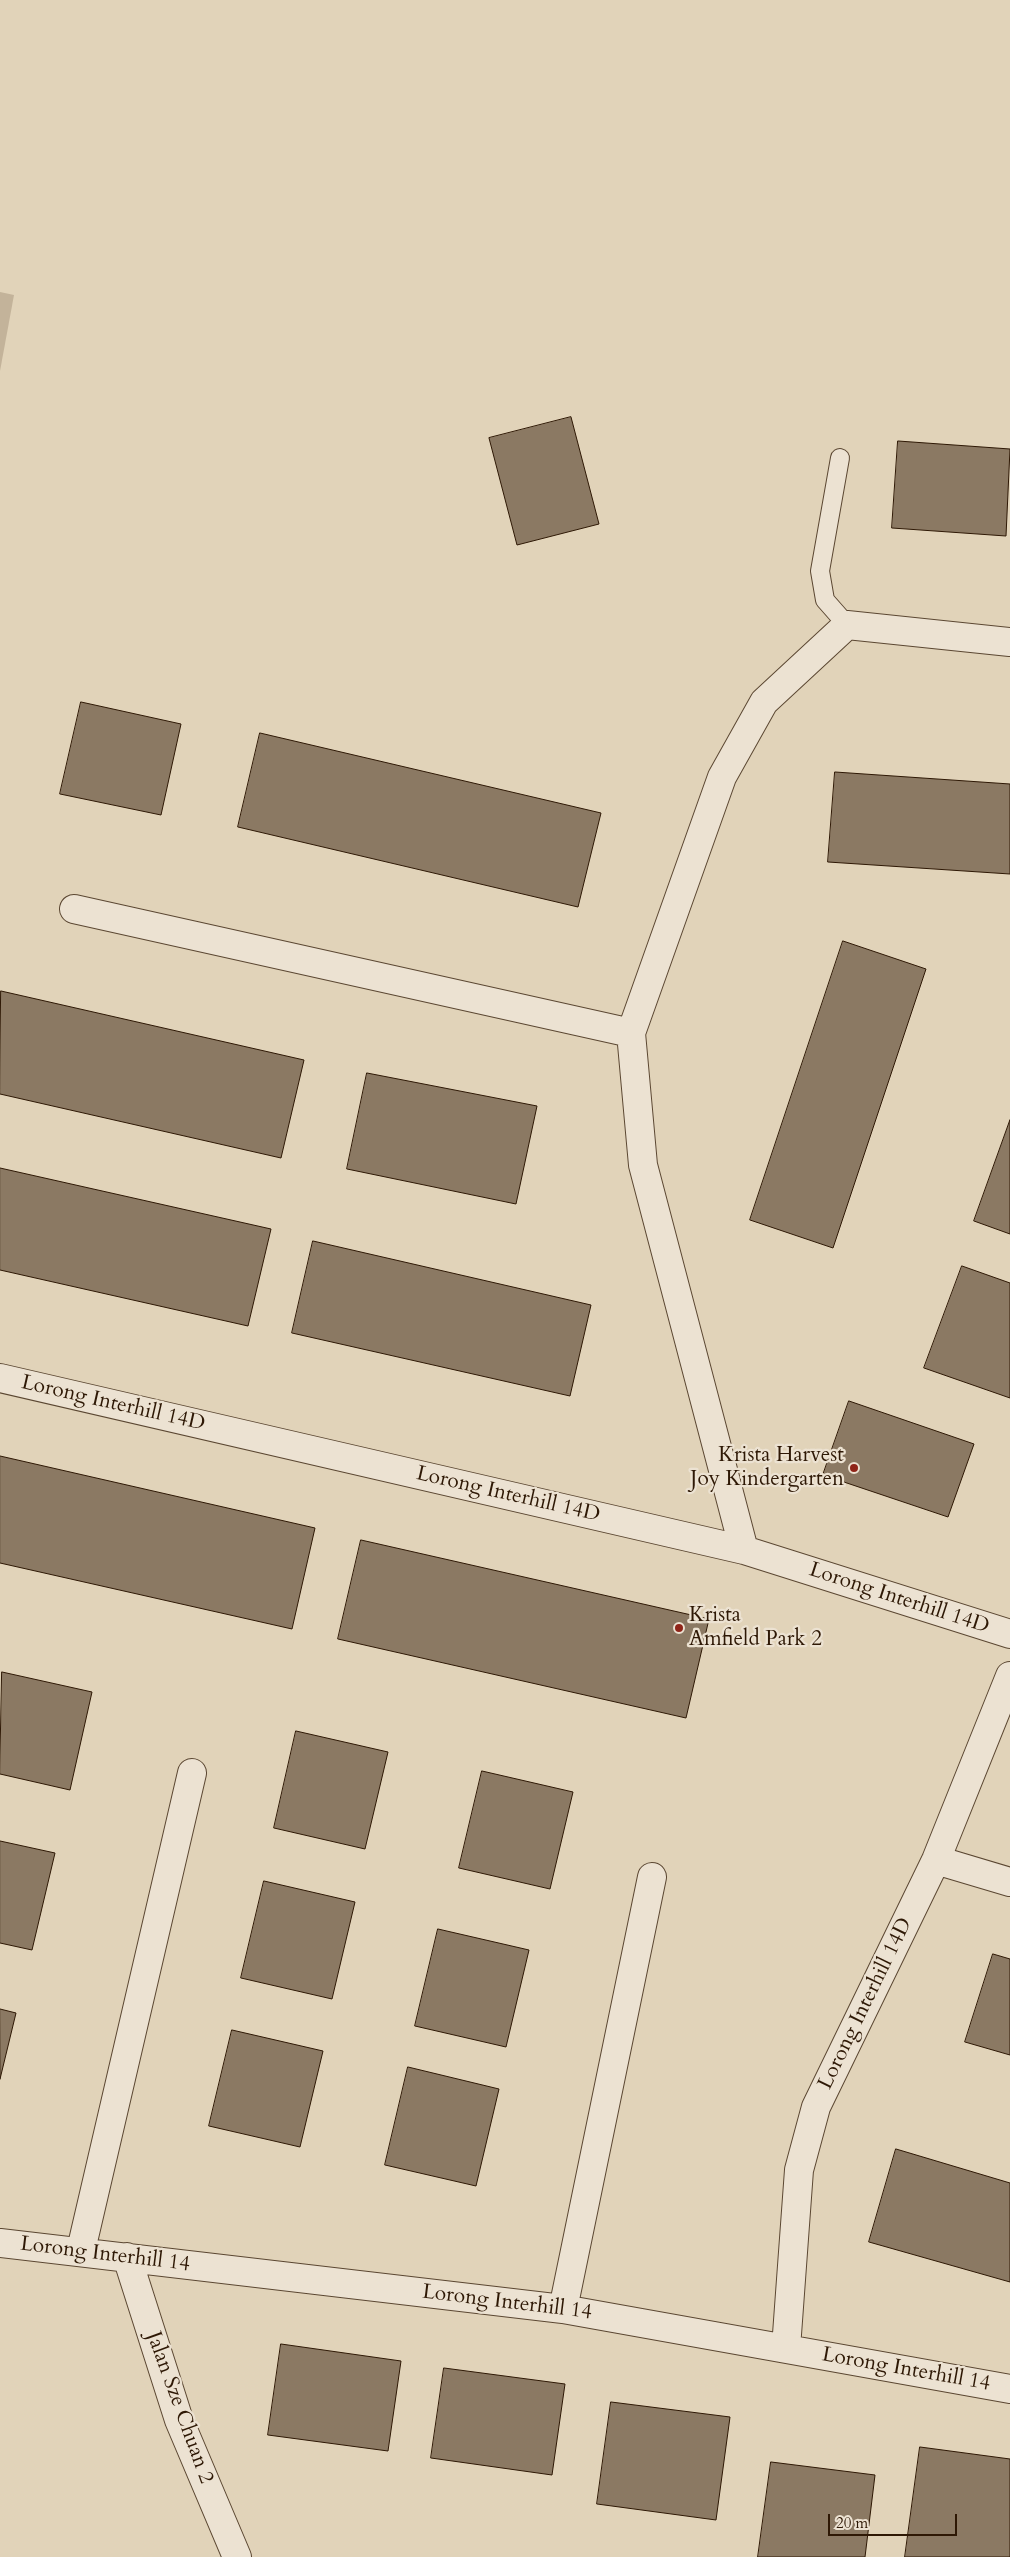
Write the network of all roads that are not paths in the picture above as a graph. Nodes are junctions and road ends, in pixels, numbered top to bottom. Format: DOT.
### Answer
graph roads {
  1 [pos="840,458"];
  2 [pos="847,625"];
  3 [pos="1010,642"];
  4 [pos="74,909"];
  5 [pos="631,1033"];
  6 [pos="0,1378"];
  7 [pos="744,1550"];
  8 [pos="1010,1634"];
  9 [pos="1010,1676"];
  10 [pos="192,1774"];
  11 [pos="936,1860"];
  12 [pos="652,1877"];
  13 [pos="1010,1882"];
  14 [pos="0,2242"];
  15 [pos="81,2250"];
  16 [pos="127,2257"];
  17 [pos="563,2309"];
  18 [pos="786,2348"];
  19 [pos="1010,2389"];
  20 [pos="237,2557"];
  1 -- 2 [label="lane"];
  2 -- 3 [label="street"];
  2 -- 5 [label="street"];
  4 -- 5 [label="street"];
  5 -- 7 [label="street"];
  6 -- 7 [label="street, Lorong Interhill 14D"];
  7 -- 8 [label="street, Lorong Interhill 14D"];
  9 -- 11 [label="street, Lorong Interhill 14D"];
  10 -- 15 [label="street"];
  11 -- 13 [label="street"];
  11 -- 18 [label="street, Lorong Interhill 14D"];
  12 -- 17 [label="street"];
  14 -- 15 [label="street, Lorong Interhill 14"];
  15 -- 16 [label="street, Lorong Interhill 14"];
  16 -- 17 [label="street, Lorong Interhill 14"];
  16 -- 20 [label="street, Jalan Sze Chuan 2"];
  17 -- 18 [label="street, Lorong Interhill 14"];
  18 -- 19 [label="street, Lorong Interhill 14"];
}
